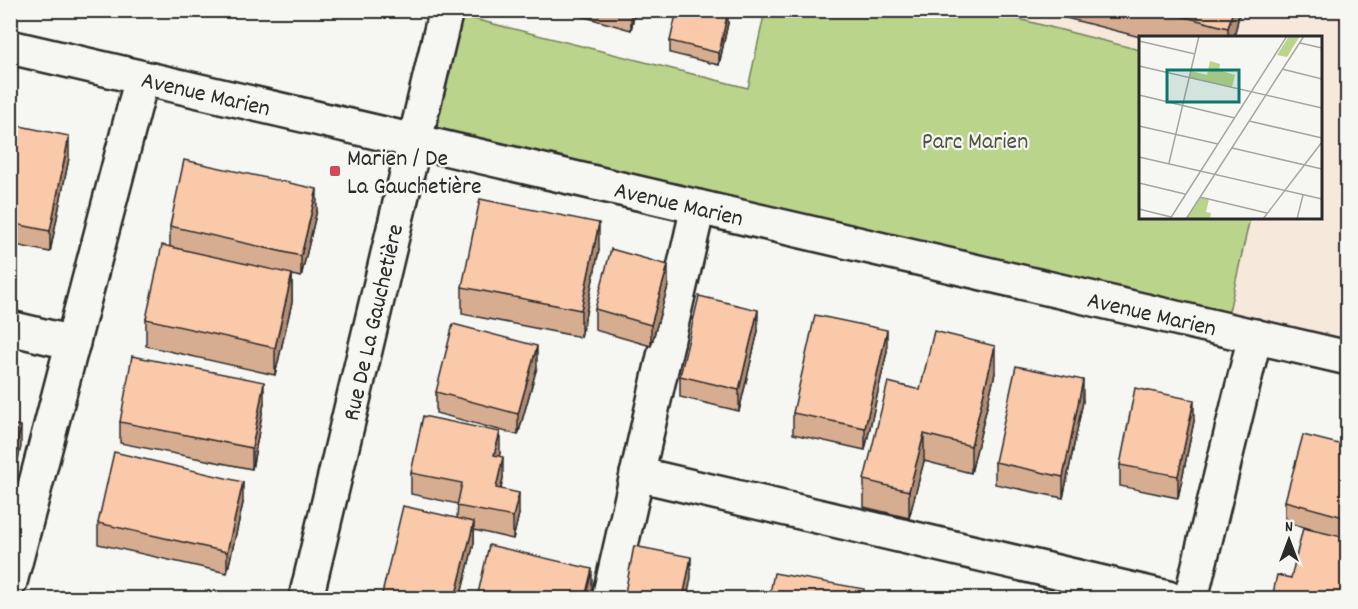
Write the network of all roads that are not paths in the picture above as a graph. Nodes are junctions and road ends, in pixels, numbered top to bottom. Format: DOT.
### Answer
graph roads {
  1 [pos="446,10"];
  2 [pos="10,47"];
  3 [pos="142,78"];
  4 [pos="414,141"];
  5 [pos="698,207"];
  6 [pos="10,328"];
  7 [pos="1255,336"];
  8 [pos="73,343"];
  9 [pos="1347,358"];
  10 [pos="637,474"];
  11 [pos="10,582"];
  12 [pos="1147,596"];
  13 [pos="306,598"];
  14 [pos="609,598"];
  15 [pos="1191,598"];
  1 -- 4 [label="street, Rue De La Gauchetière"];
  2 -- 3 [label="street, Avenue Marien"];
  3 -- 4 [label="street, Avenue Marien"];
  3 -- 8 [label="street"];
  4 -- 5 [label="street, Avenue Marien"];
  4 -- 13 [label="street, Rue De La Gauchetière"];
  5 -- 7 [label="street, Avenue Marien"];
  5 -- 10 [label="street"];
  6 -- 8 [label="street"];
  7 -- 9 [label="street, Avenue Marien"];
  7 -- 15 [label="street"];
  8 -- 11 [label="street"];
  10 -- 12 [label="street"];
  10 -- 14 [label="street"];
}
